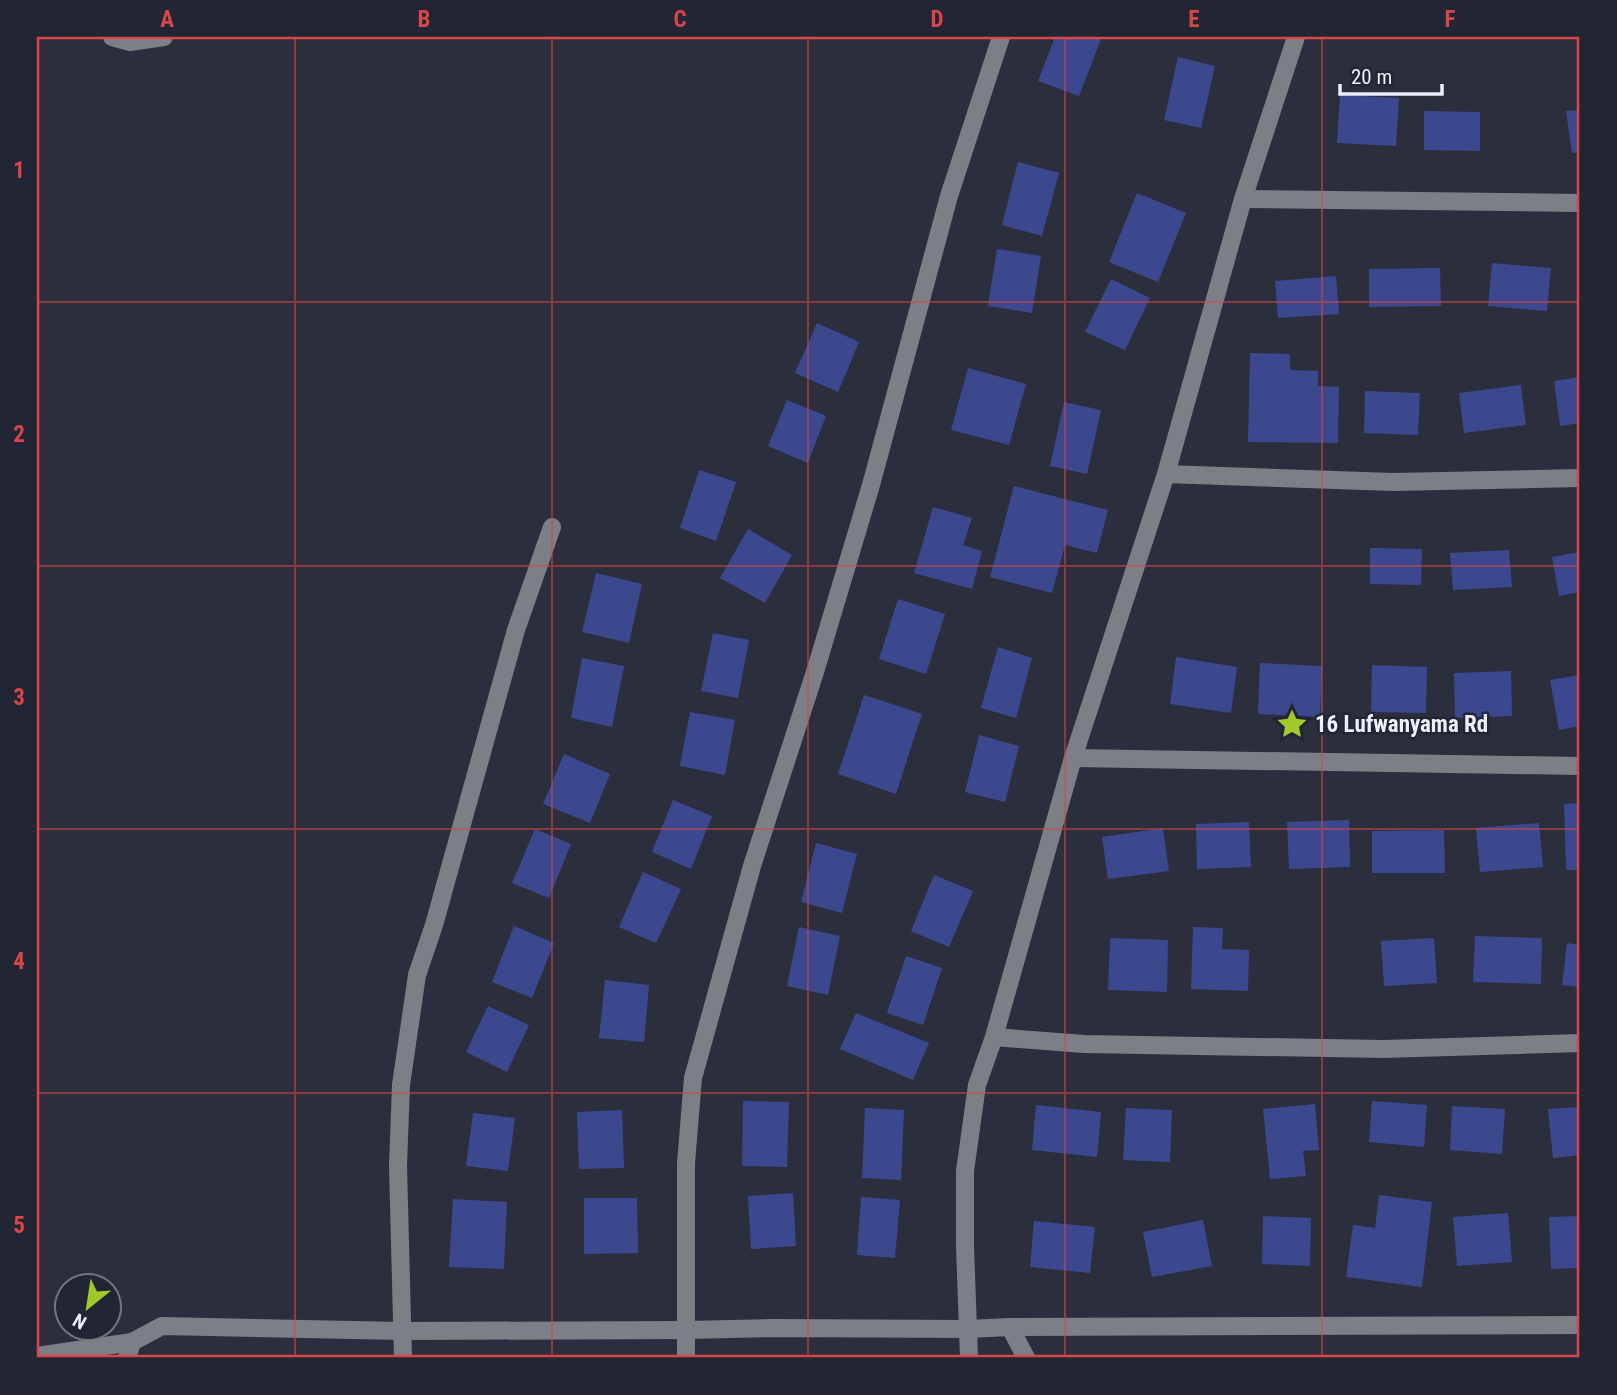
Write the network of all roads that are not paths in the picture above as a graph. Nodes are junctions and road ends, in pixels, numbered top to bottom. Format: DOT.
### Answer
graph roads {
  1 [pos="112,37"];
  2 [pos="164,37"];
  3 [pos="1001,37"];
  4 [pos="1296,37"];
  5 [pos="1243,200"];
  6 [pos="1580,203"];
  7 [pos="1166,474"];
  8 [pos="1580,478"];
  9 [pos="552,527"];
  10 [pos="1073,758"];
  11 [pos="1580,766"];
  12 [pos="994,1037"];
  13 [pos="1580,1044"];
  14 [pos="1580,1325"];
  15 [pos="1010,1327"];
  16 [pos="968,1329"];
  17 [pos="686,1330"];
  18 [pos="403,1331"];
  19 [pos="130,1350"];
  20 [pos="37,1356"];
  21 [pos="403,1358"];
  22 [pos="686,1358"];
  23 [pos="969,1358"];
  24 [pos="1026,1358"];
  1 -- 2 [label="street"];
  3 -- 17 [label="street"];
  4 -- 5 [label="street"];
  5 -- 6 [label="street"];
  5 -- 7 [label="street"];
  7 -- 8 [label="street"];
  7 -- 10 [label="street"];
  9 -- 18 [label="street"];
  10 -- 11 [label="street"];
  10 -- 12 [label="street"];
  12 -- 13 [label="street"];
  12 -- 16 [label="street"];
  14 -- 15 [label="street"];
  15 -- 16 [label="street"];
  15 -- 24 [label="street"];
  16 -- 17 [label="street"];
  16 -- 23 [label="street"];
  17 -- 18 [label="street"];
  17 -- 22 [label="street"];
  18 -- 19 [label="street"];
  18 -- 21 [label="street"];
  19 -- 20 [label="street"];
}
